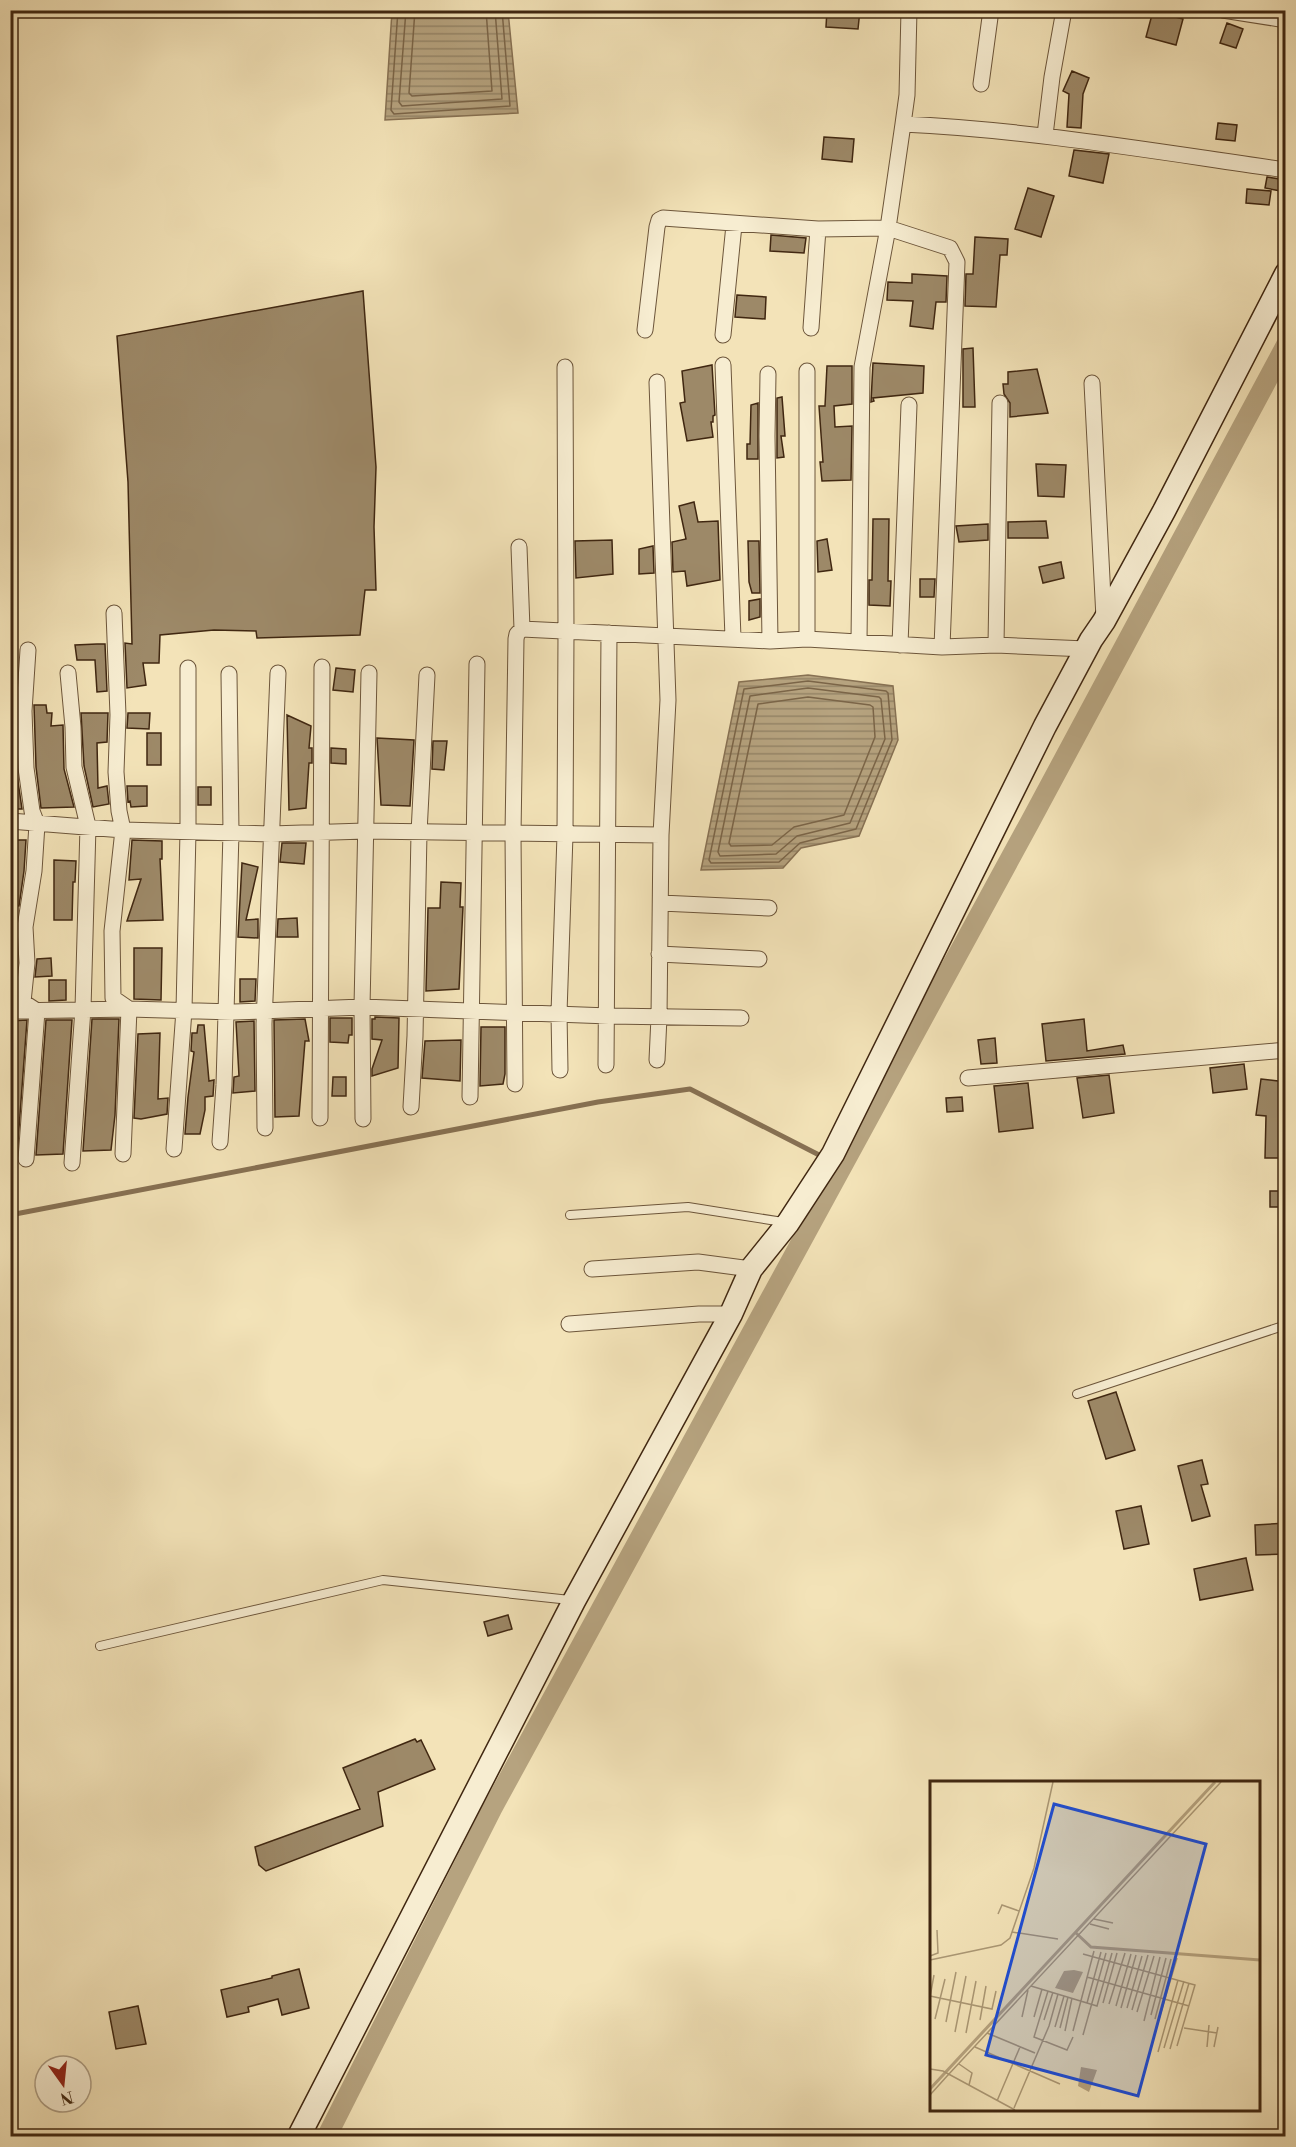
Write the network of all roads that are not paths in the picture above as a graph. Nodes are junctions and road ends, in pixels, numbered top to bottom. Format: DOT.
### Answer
graph roads {
  1 [pos="909,10"];
  2 [pos="991,10"];
  3 [pos="1064,10"];
  4 [pos="1223,10"];
  5 [pos="1286,20"];
  6 [pos="981,84"];
  7 [pos="903,124"];
  8 [pos="1045,135"];
  9 [pos="1286,170"];
  10 [pos="734,225"];
  11 [pos="888,228"];
  12 [pos="818,229"];
  13 [pos="1286,274"];
  14 [pos="811,328"];
  15 [pos="645,330"];
  16 [pos="723,335"];
  17 [pos="723,365"];
  18 [pos="565,367"];
  19 [pos="807,371"];
  20 [pos="768,374"];
  21 [pos="657,382"];
  22 [pos="1092,383"];
  23 [pos="1000,403"];
  24 [pos="909,405"];
  25 [pos="519,547"];
  26 [pos="114,613"];
  27 [pos="1104,621"];
  28 [pos="522,629"];
  29 [pos="566,632"];
  30 [pos="609,633"];
  31 [pos="666,635"];
  32 [pos="733,638"];
  33 [pos="807,639"];
  34 [pos="770,641"];
  35 [pos="859,642"];
  36 [pos="900,645"];
  37 [pos="996,645"];
  38 [pos="942,647"];
  39 [pos="1086,649"];
  40 [pos="27,650"];
  41 [pos="477,664"];
  42 [pos="322,667"];
  43 [pos="188,668"];
  44 [pos="68,673"];
  45 [pos="278,673"];
  46 [pos="369,673"];
  47 [pos="229,674"];
  48 [pos="427,675"];
  49 [pos="10,821"];
  50 [pos="38,824"];
  51 [pos="88,826"];
  52 [pos="123,830"];
  53 [pos="188,831"];
  54 [pos="365,831"];
  55 [pos="231,832"];
  56 [pos="320,832"];
  57 [pos="419,833"];
  58 [pos="271,834"];
  59 [pos="474,834"];
  60 [pos="513,834"];
  61 [pos="606,834"];
  62 [pos="565,835"];
  63 [pos="661,835"];
  64 [pos="661,903"];
  65 [pos="769,908"];
  66 [pos="659,954"];
  67 [pos="759,959"];
  68 [pos="362,1007"];
  69 [pos="129,1008"];
  70 [pos="416,1008"];
  71 [pos="83,1009"];
  72 [pos="321,1009"];
  73 [pos="184,1010"];
  74 [pos="471,1010"];
  75 [pos="10,1011"];
  76 [pos="37,1011"];
  77 [pos="225,1011"];
  78 [pos="265,1011"];
  79 [pos="514,1012"];
  80 [pos="559,1013"];
  81 [pos="606,1016"];
  82 [pos="659,1017"];
  83 [pos="741,1018"];
  84 [pos="1286,1050"];
  85 [pos="657,1060"];
  86 [pos="606,1065"];
  87 [pos="560,1070"];
  88 [pos="968,1078"];
  89 [pos="515,1084"];
  90 [pos="470,1097"];
  91 [pos="411,1107"];
  92 [pos="320,1118"];
  93 [pos="363,1119"];
  94 [pos="265,1128"];
  95 [pos="220,1142"];
  96 [pos="174,1149"];
  97 [pos="123,1154"];
  98 [pos="27,1159"];
  99 [pos="72,1163"];
  100 [pos="570,1215"];
  101 [pos="788,1223"];
  102 [pos="592,1269"];
  103 [pos="751,1269"];
  104 [pos="731,1314"];
  105 [pos="569,1324"];
  106 [pos="1286,1325"];
  107 [pos="1077,1394"];
  108 [pos="574,1601"];
  109 [pos="100,1646"];
  110 [pos="299,2136"];
  1 -- 7 [label="street"];
  2 -- 6 [label="street"];
  3 -- 8 [label="street"];
  4 -- 5 [label="street"];
  7 -- 8 [label="street"];
  7 -- 11 [label="street"];
  8 -- 9 [label="street"];
  10 -- 12 [label="street"];
  10 -- 15 [label="street"];
  10 -- 16 [label="street"];
  11 -- 12 [label="street"];
  11 -- 35 [label="street"];
  11 -- 38 [label="street"];
  12 -- 14 [label="street"];
  13 -- 27 [label="main road"];
  17 -- 32 [label="street"];
  18 -- 29 [label="street"];
  19 -- 33 [label="street"];
  20 -- 34 [label="street"];
  21 -- 31 [label="street"];
  22 -- 27 [label="street"];
  23 -- 37 [label="street"];
  24 -- 36 [label="street"];
  25 -- 28 [label="street"];
  26 -- 52 [label="street"];
  27 -- 39 [label="main road"];
  28 -- 29 [label="street"];
  28 -- 60 [label="street"];
  29 -- 30 [label="street"];
  29 -- 62 [label="street"];
  30 -- 31 [label="street"];
  30 -- 61 [label="street"];
  31 -- 32 [label="street"];
  31 -- 63 [label="street"];
  32 -- 34 [label="street"];
  33 -- 34 [label="street"];
  33 -- 35 [label="street"];
  35 -- 36 [label="street"];
  36 -- 38 [label="street"];
  37 -- 38 [label="street"];
  37 -- 39 [label="street"];
  39 -- 101 [label="main road"];
  40 -- 50 [label="street"];
  41 -- 59 [label="street"];
  42 -- 56 [label="street"];
  43 -- 53 [label="street"];
  44 -- 51 [label="street"];
  45 -- 58 [label="street"];
  46 -- 54 [label="street"];
  47 -- 55 [label="street"];
  48 -- 57 [label="street"];
  49 -- 50 [label="street"];
  50 -- 51 [label="street"];
  50 -- 76 [label="street"];
  51 -- 52 [label="street"];
  51 -- 71 [label="street"];
  52 -- 53 [label="street"];
  52 -- 69 [label="street"];
  53 -- 55 [label="street"];
  53 -- 73 [label="street"];
  54 -- 56 [label="street"];
  54 -- 57 [label="street"];
  54 -- 68 [label="street"];
  55 -- 58 [label="street"];
  55 -- 77 [label="street"];
  56 -- 58 [label="street"];
  56 -- 72 [label="street"];
  57 -- 59 [label="street"];
  57 -- 70 [label="street"];
  58 -- 78 [label="street"];
  59 -- 60 [label="street"];
  59 -- 74 [label="street"];
  60 -- 62 [label="street"];
  60 -- 79 [label="street"];
  61 -- 62 [label="street"];
  61 -- 63 [label="street"];
  61 -- 81 [label="street"];
  62 -- 80 [label="street"];
  63 -- 64 [label="street"];
  64 -- 65 [label="street"];
  64 -- 66 [label="street"];
  66 -- 67 [label="street"];
  66 -- 82 [label="street"];
  68 -- 70 [label="street"];
  68 -- 72 [label="street"];
  68 -- 93 [label="street"];
  69 -- 71 [label="street"];
  69 -- 73 [label="street"];
  69 -- 97 [label="street"];
  70 -- 74 [label="street"];
  70 -- 91 [label="street"];
  71 -- 76 [label="street"];
  71 -- 99 [label="street"];
  72 -- 78 [label="street"];
  72 -- 92 [label="street"];
  73 -- 77 [label="street"];
  73 -- 96 [label="street"];
  74 -- 79 [label="street"];
  74 -- 90 [label="street"];
  75 -- 76 [label="street"];
  76 -- 98 [label="street"];
  77 -- 78 [label="street"];
  77 -- 95 [label="street"];
  78 -- 94 [label="street"];
  79 -- 80 [label="street"];
  79 -- 89 [label="street"];
  80 -- 81 [label="street"];
  80 -- 87 [label="street"];
  81 -- 82 [label="street"];
  81 -- 86 [label="street"];
  82 -- 83 [label="street"];
  82 -- 85 [label="street"];
  84 -- 88 [label="street"];
  100 -- 101 [label="lane"];
  101 -- 103 [label="main road"];
  102 -- 103 [label="street"];
  103 -- 104 [label="main road"];
  104 -- 105 [label="street"];
  104 -- 108 [label="main road"];
  106 -- 107 [label="lane"];
  108 -- 109 [label="lane"];
  108 -- 110 [label="main road"];
}
